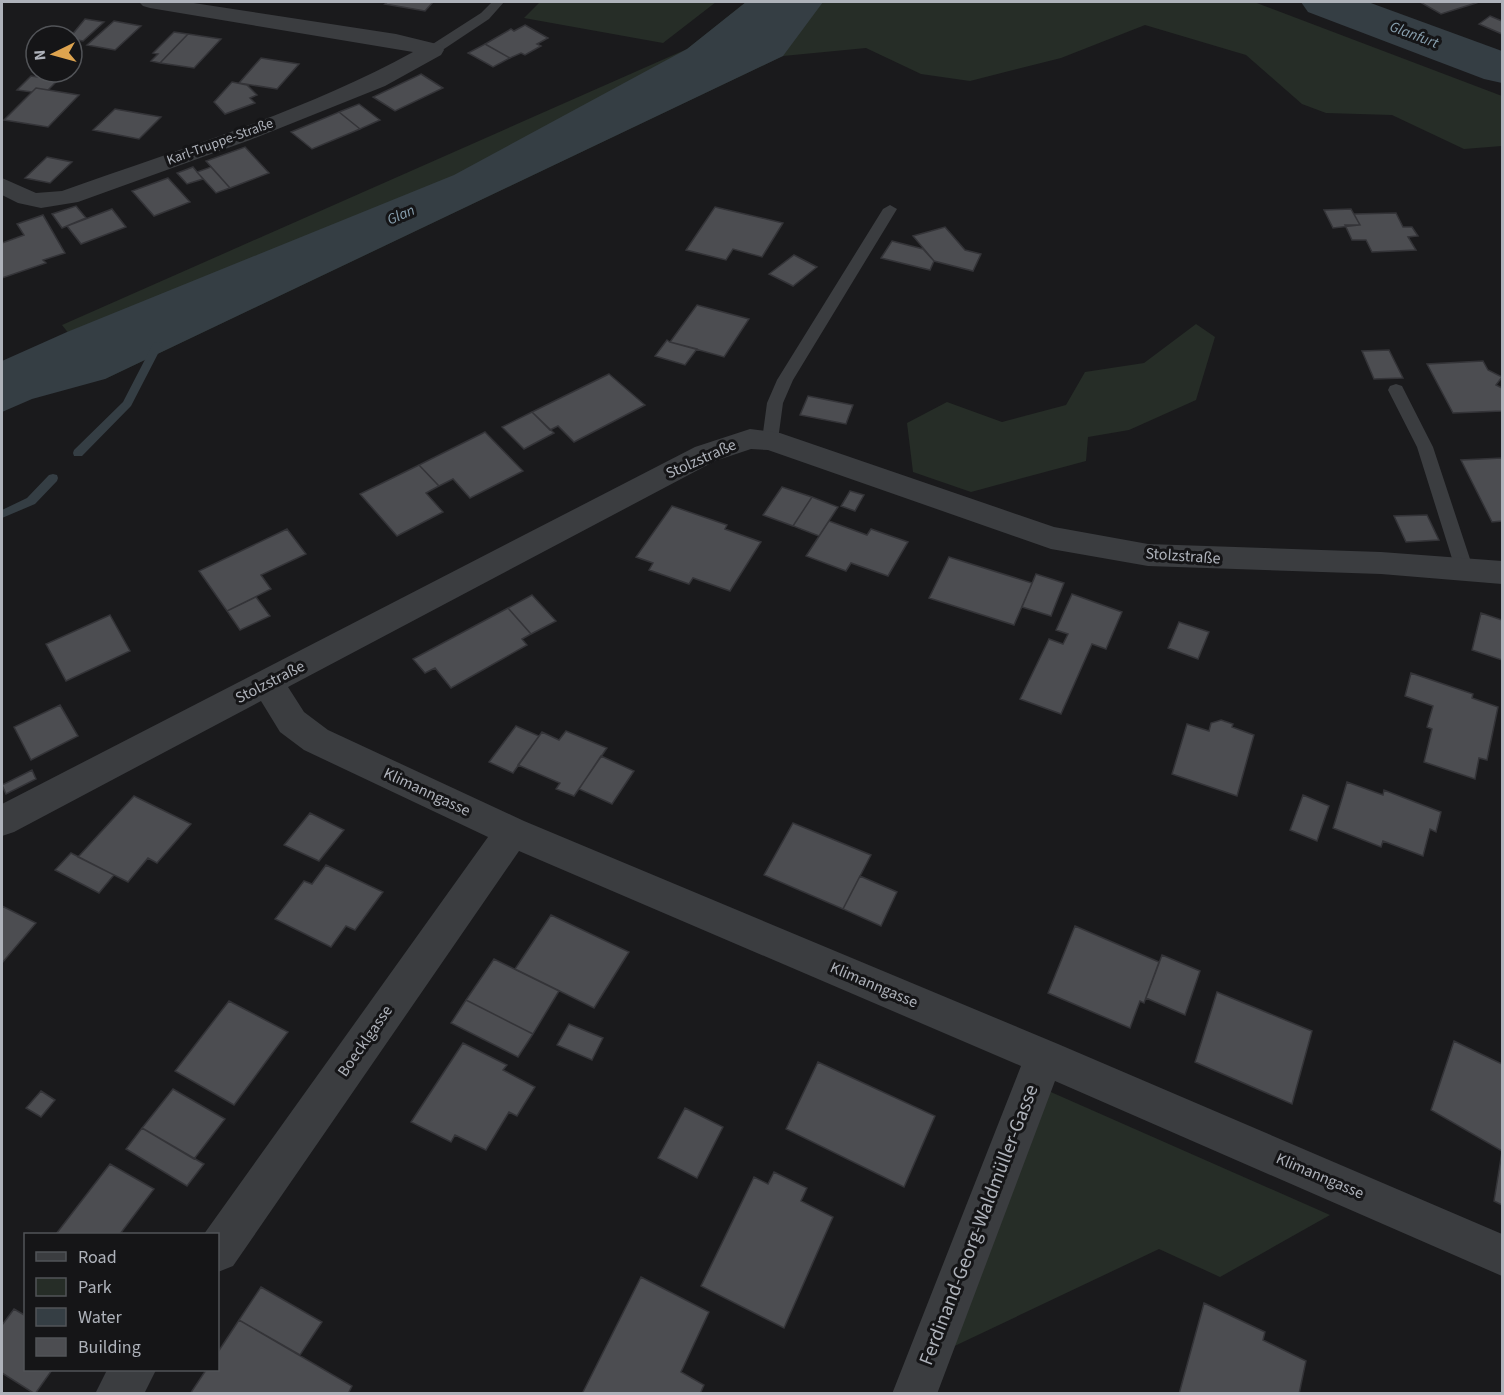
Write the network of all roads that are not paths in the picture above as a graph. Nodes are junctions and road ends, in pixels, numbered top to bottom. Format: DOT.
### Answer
graph roads {
  1 [pos="150,2"];
  2 [pos="498,2"];
  3 [pos="433,50"];
  4 [pos="2,185"];
  5 [pos="890,209"];
  6 [pos="1396,390"];
  7 [pos="770,440"];
  8 [pos="1464,568"];
  9 [pos="1503,573"];
  10 [pos="268,684"];
  11 [pos="2,821"];
  12 [pos="512,832"];
  13 [pos="1044,1057"];
  14 [pos="219,1250"];
  15 [pos="1503,1255"];
  16 [pos="133,1371"];
  17 [pos="117,1394"];
  18 [pos="914,1394"];
  1 -- 3 [label="street"];
  2 -- 3 [label="lane, Karl-Truppe-Straße"];
  3 -- 4 [label="street, Karl-Truppe-Straße"];
  5 -- 7 [label="lane"];
  6 -- 8 [label="lane"];
  7 -- 8 [label="street, Stolzstraße"];
  7 -- 10 [label="street, Stolzstraße"];
  8 -- 9 [label="street, Stolzstraße"];
  10 -- 11 [label="street, Stolzstraße"];
  10 -- 12 [label="street, Klimanngasse"];
  12 -- 13 [label="street, Klimanngasse"];
  12 -- 14 [label="street, Boecklgasse"];
  13 -- 15 [label="street, Klimanngasse"];
  13 -- 18 [label="street, Ferdinand-Georg-Waldmüller-Gasse"];
  16 -- 17 [label="street"];
}
